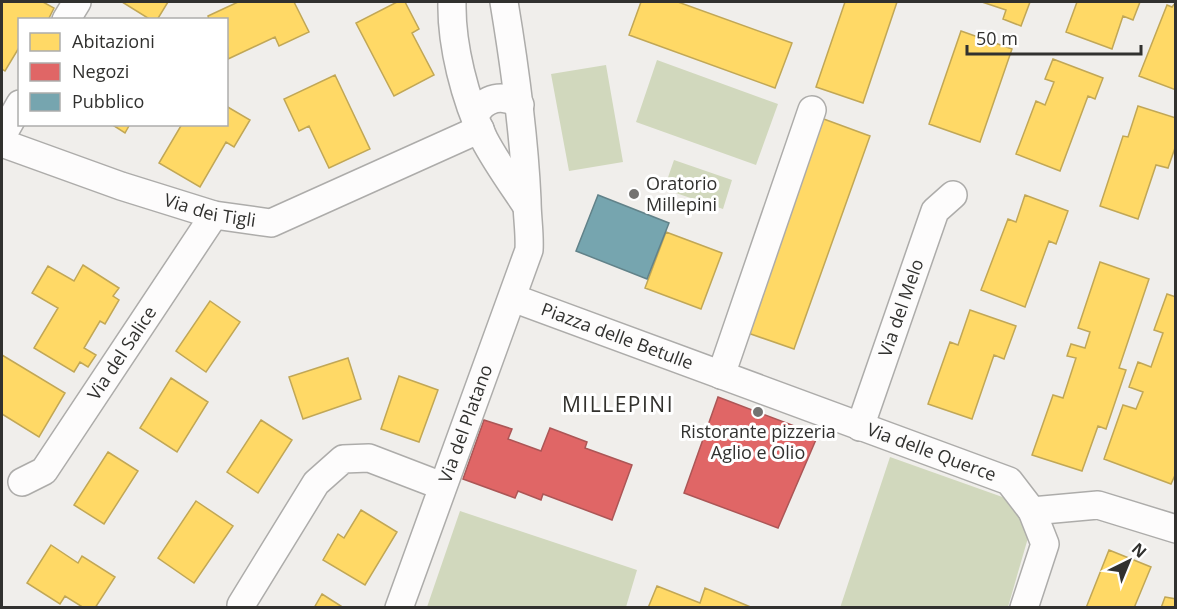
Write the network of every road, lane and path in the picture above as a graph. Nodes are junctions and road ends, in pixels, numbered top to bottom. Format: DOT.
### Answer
graph roads {
  1 [pos="76,2"];
  2 [pos="452,2"];
  3 [pos="504,2"];
  4 [pos="67,18"];
  5 [pos="520,105"];
  6 [pos="17,108"];
  7 [pos="812,110"];
  8 [pos="482,132"];
  9 [pos="2,136"];
  10 [pos="525,141"];
  11 [pos="2,143"];
  12 [pos="953,195"];
  13 [pos="527,206"];
  14 [pos="214,215"];
  15 [pos="513,298"];
  16 [pos="721,375"];
  17 [pos="860,427"];
  18 [pos="22,482"];
  19 [pos="442,486"];
  20 [pos="1032,511"];
  21 [pos="1176,529"];
  22 [pos="241,605"];
  23 [pos="399,608"];
  24 [pos="1024,608"];
  1 -- 4 [label="street"];
  2 -- 8 [label="street"];
  3 -- 5 [label="street"];
  5 -- 8 [label="street, Via dei Tigli"];
  5 -- 10 [label="street"];
  6 -- 9 [label="street"];
  7 -- 16 [label="street"];
  8 -- 10 [label="street, Via dei Tigli"];
  8 -- 13 [label="street"];
  8 -- 14 [label="street, Via dei Tigli"];
  10 -- 13 [label="street"];
  11 -- 14 [label="street, Via dei Tigli"];
  12 -- 17 [label="street, Via del Melo"];
  13 -- 15 [label="street"];
  14 -- 18 [label="street, Via del Salice"];
  15 -- 16 [label="street, Piazza delle Betulle"];
  15 -- 19 [label="street, Via del Platano"];
  16 -- 17 [label="street, Via delle Querce"];
  17 -- 20 [label="street, Via delle Querce"];
  19 -- 22 [label="street, Via del Platano"];
  19 -- 23 [label="street"];
  20 -- 21 [label="street"];
  20 -- 24 [label="street, Via delle Querce"];
}
